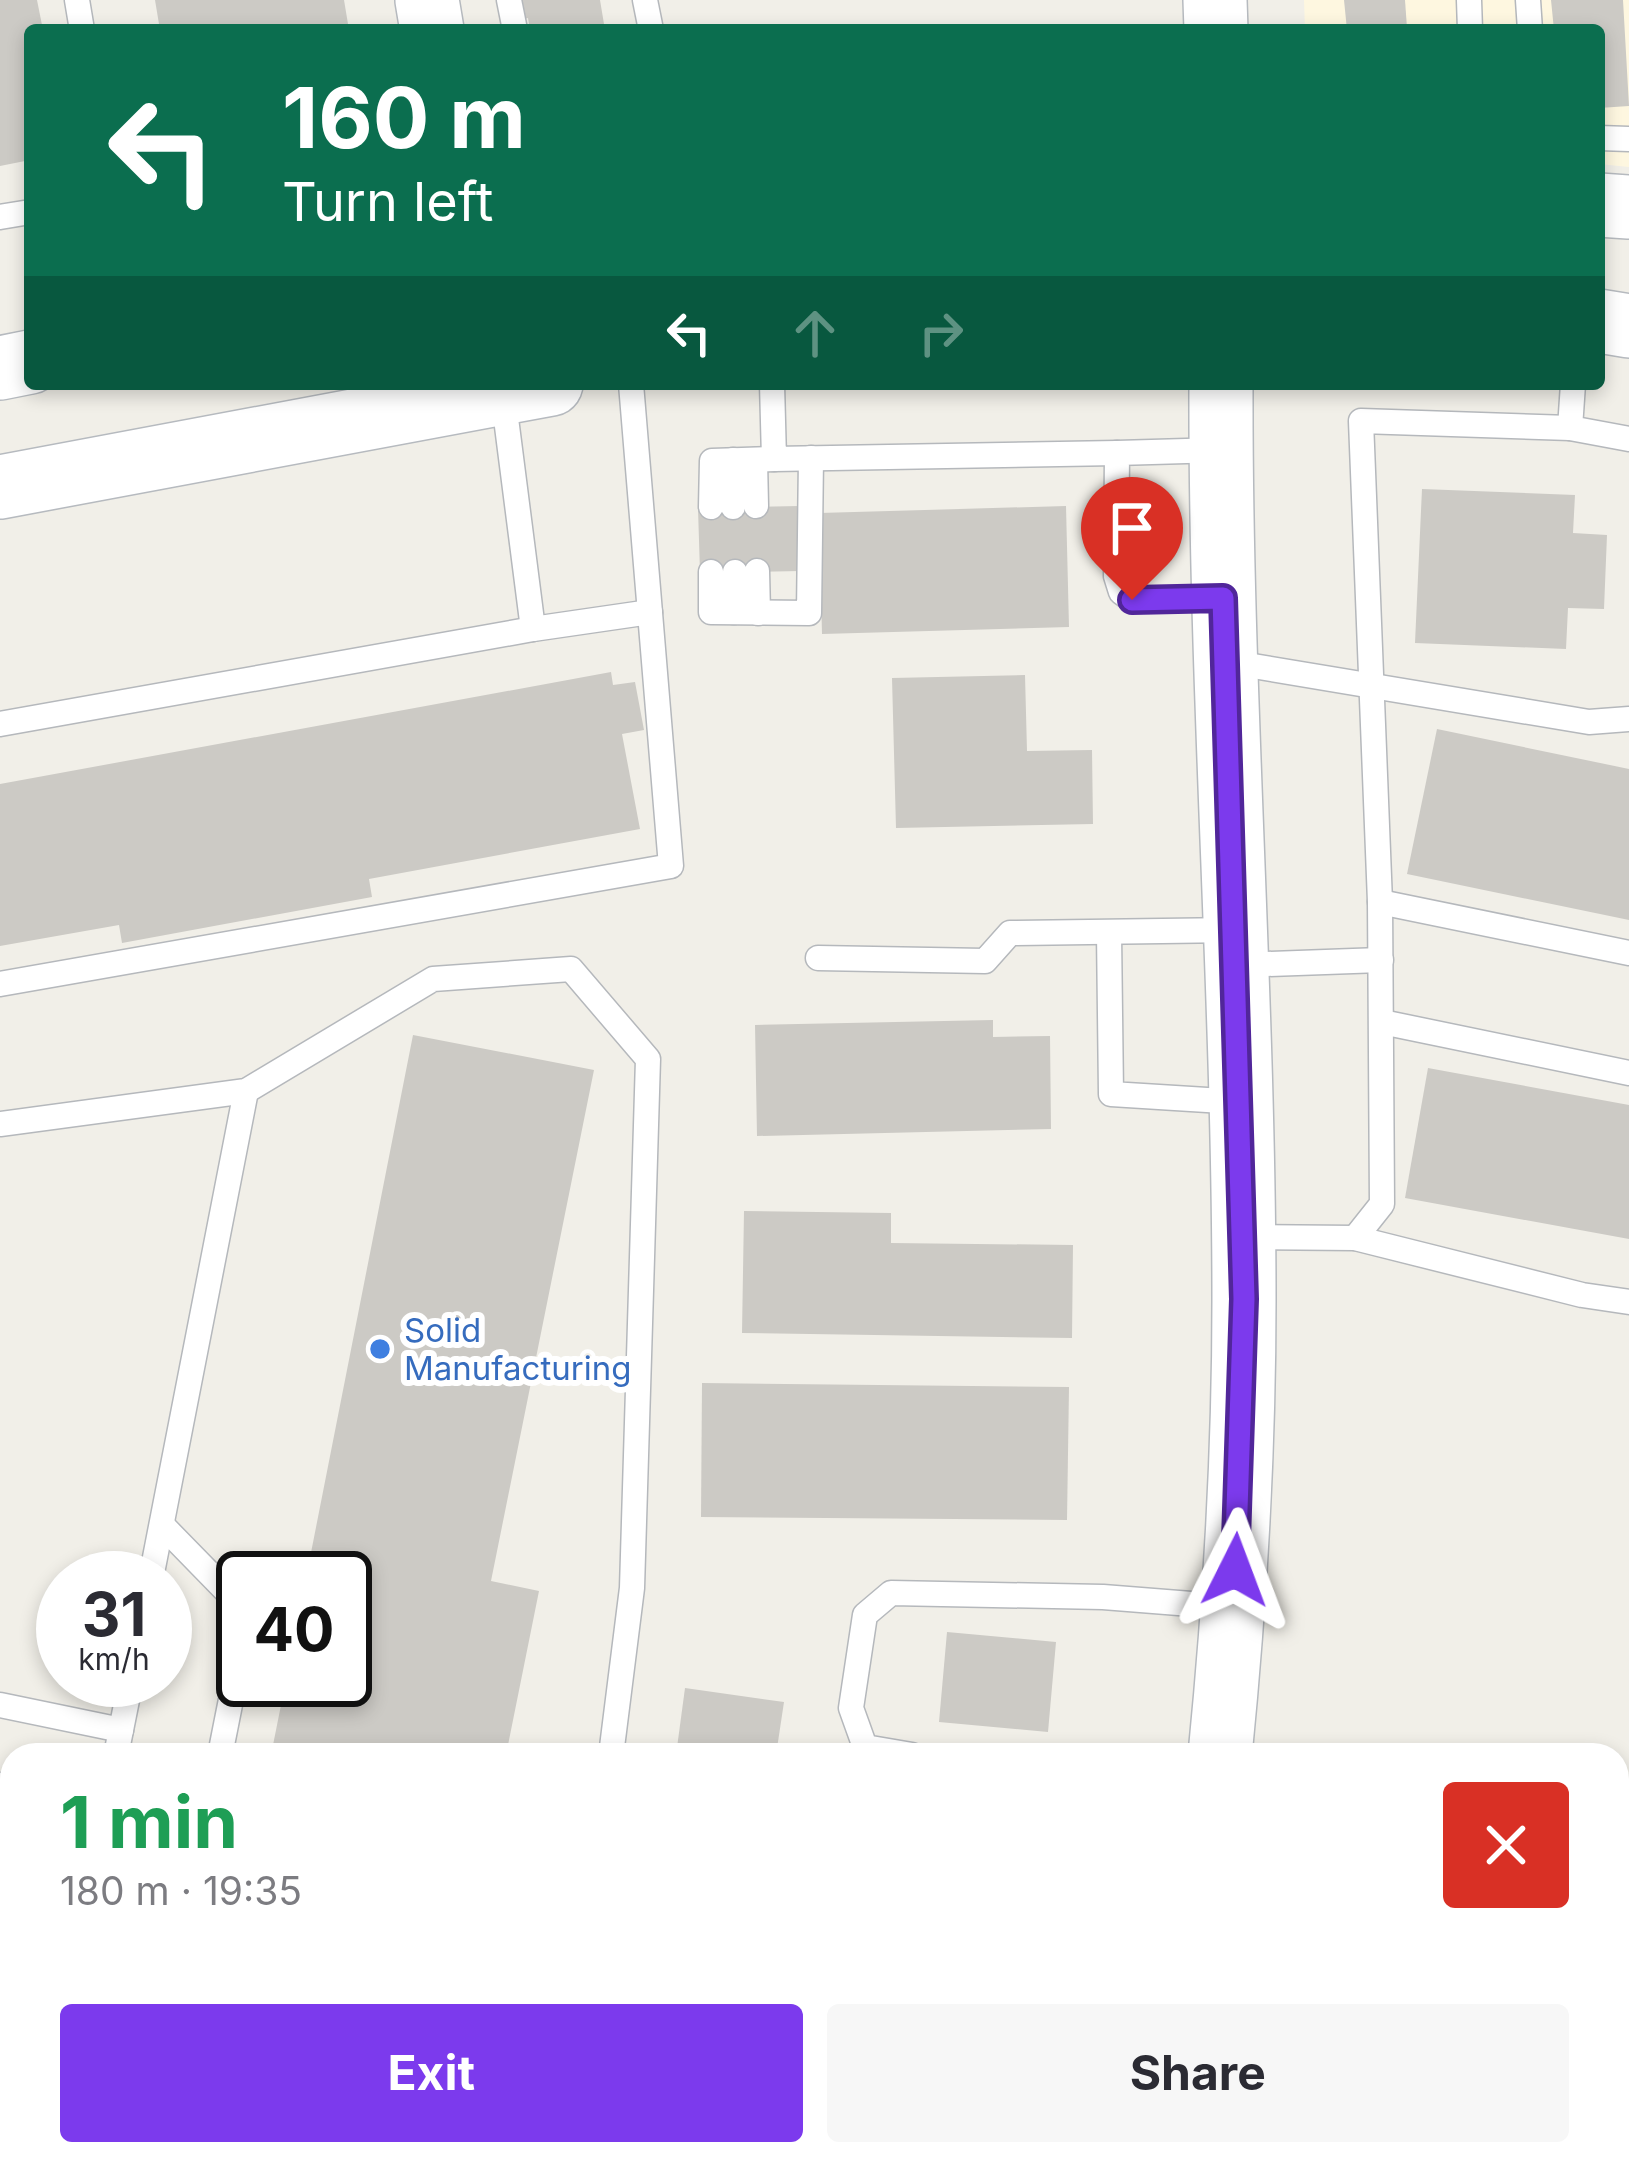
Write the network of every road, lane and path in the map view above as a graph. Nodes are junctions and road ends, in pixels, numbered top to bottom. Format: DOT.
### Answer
graph roads {
  1 [pos="502,390"];
  2 [pos="518,390"];
  3 [pos="632,390"];
  4 [pos="770,390"];
  5 [pos="1221,390"];
  6 [pos="1573,390"];
  7 [pos="1570,428"];
  8 [pos="1629,439"];
  9 [pos="1221,450"];
  10 [pos="1117,452"];
  11 [pos="811,458"];
  12 [pos="743,460"];
  13 [pos="0,487"];
  14 [pos="1223,598"];
  15 [pos="650,612"];
  16 [pos="746,612"];
  17 [pos="533,629"];
  18 [pos="1225,662"];
  19 [pos="1370,687"];
  20 [pos="1629,719"];
  21 [pos="0,724"];
  22 [pos="1379,902"];
  23 [pos="1108,933"];
  24 [pos="1236,948"];
  25 [pos="1629,953"];
  26 [pos="818,958"];
  27 [pos="1381,960"];
  28 [pos="0,984"];
  29 [pos="1382,1022"];
  30 [pos="1629,1073"];
  31 [pos="246,1091"];
  32 [pos="1240,1102"];
  33 [pos="0,1124"];
  34 [pos="1242,1237"];
  35 [pos="1355,1238"];
  36 [pos="1629,1302"];
  37 [pos="162,1525"];
  38 [pos="157,1551"];
  39 [pos="216,1580"];
  40 [pos="1234,1607"];
  41 [pos="0,1705"];
  42 [pos="125,1707"];
  43 [pos="230,1707"];
  44 [pos="118,1742"];
  45 [pos="222,1743"];
  46 [pos="612,1743"];
  47 [pos="864,1743"];
  48 [pos="1221,1743"];
  1 -- 13 [label="street"];
  2 -- 17 [label="lane"];
  3 -- 15 [label="lane"];
  4 -- 12 [label="lane"];
  5 -- 9 [label="street"];
  6 -- 7 [label="lane"];
  7 -- 8 [label="lane"];
  7 -- 19 [label="lane"];
  9 -- 10 [label="lane"];
  9 -- 14 [label="street"];
  10 -- 11 [label="lane"];
  10 -- 14 [label="lane"];
  11 -- 12 [label="lane"];
  11 -- 16 [label="lane"];
  12 -- 12 [label="lane"];
  14 -- 18 [label="street"];
  15 -- 17 [label="lane"];
  15 -- 28 [label="lane"];
  16 -- 16 [label="lane"];
  17 -- 21 [label="lane"];
  18 -- 19 [label="lane"];
  18 -- 24 [label="street"];
  19 -- 20 [label="lane"];
  19 -- 22 [label="lane"];
  22 -- 25 [label="lane"];
  22 -- 27 [label="lane"];
  23 -- 24 [label="lane"];
  23 -- 26 [label="lane"];
  23 -- 32 [label="lane"];
  24 -- 27 [label="lane"];
  24 -- 32 [label="street"];
  27 -- 29 [label="lane"];
  29 -- 30 [label="lane"];
  29 -- 35 [label="lane"];
  31 -- 33 [label="lane"];
  31 -- 37 [label="lane"];
  31 -- 46 [label="lane"];
  32 -- 34 [label="street"];
  34 -- 35 [label="lane"];
  34 -- 40 [label="street"];
  35 -- 36 [label="lane"];
  37 -- 38 [label="lane"];
  37 -- 39 [label="lane"];
  40 -- 47 [label="lane"];
  40 -- 48 [label="street"];
  41 -- 44 [label="lane"];
  42 -- 44 [label="lane"];
  43 -- 45 [label="lane"];
}
